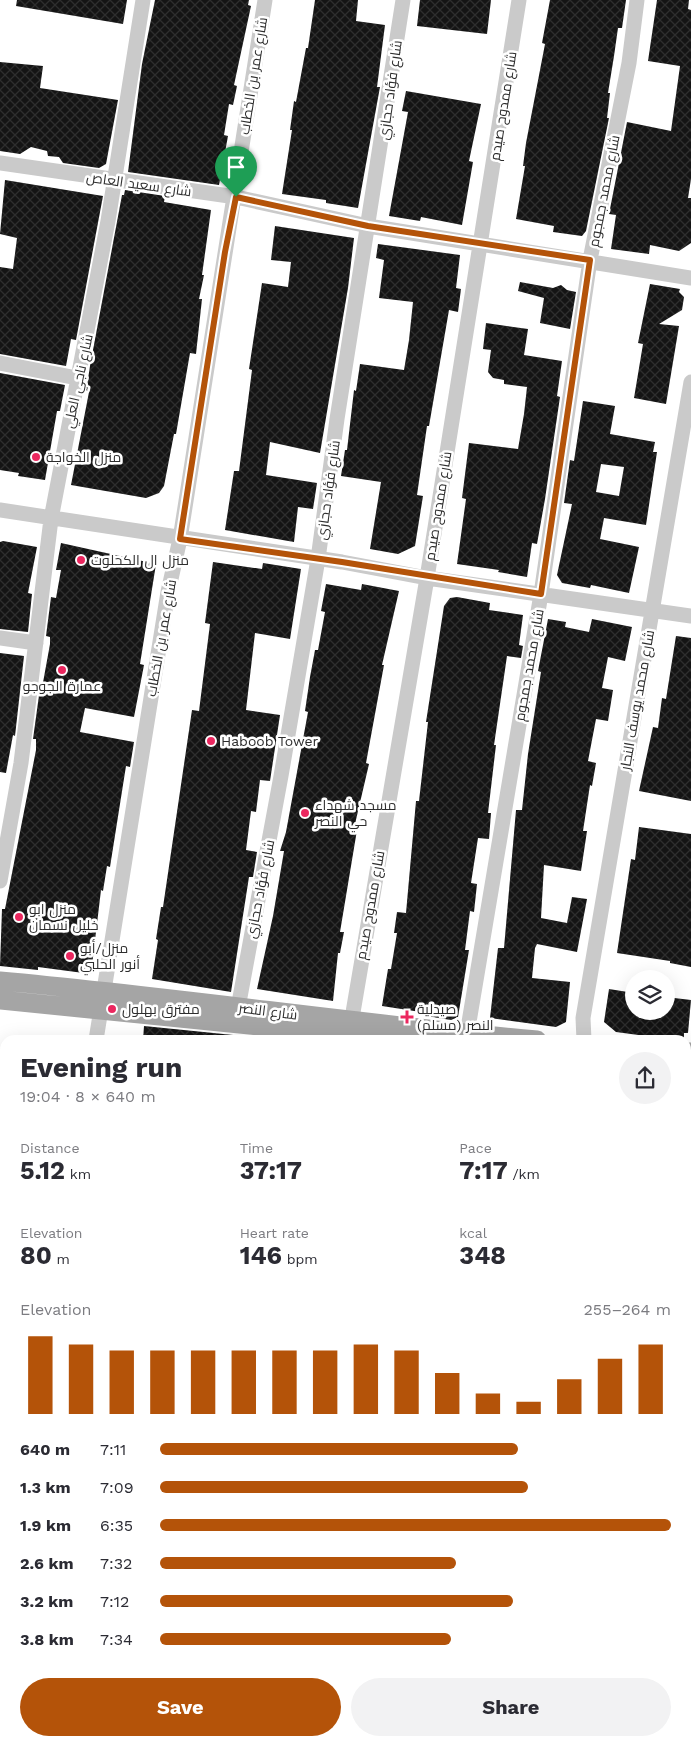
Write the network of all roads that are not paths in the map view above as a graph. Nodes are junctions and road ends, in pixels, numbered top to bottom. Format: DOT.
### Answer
graph roads {
  1 [pos="143,0"];
  2 [pos="265,0"];
  3 [pos="403,0"];
  4 [pos="519,0"];
  5 [pos="637,0"];
  6 [pos="0,163"];
  7 [pos="115,181"];
  8 [pos="236,197"];
  9 [pos="368,226"];
  10 [pos="482,242"];
  11 [pos="590,260"];
  12 [pos="691,278"];
  13 [pos="0,363"];
  14 [pos="78,378"];
  15 [pos="691,382"];
  16 [pos="0,510"];
  17 [pos="51,519"];
  18 [pos="180,539"];
  19 [pos="318,559"];
  20 [pos="427,578"];
  21 [pos="541,594"];
  22 [pos="651,611"];
  23 [pos="691,616"];
  24 [pos="0,638"];
  25 [pos="36,643"];
  26 [pos="1,871"];
  27 [pos="0,981"];
  28 [pos="105,990"];
  29 [pos="0,1000"];
  30 [pos="238,1008"];
  31 [pos="99,1010"];
  32 [pos="583,1018"];
  33 [pos="349,1032"];
  34 [pos="467,1034"];
  35 [pos="96,1035"];
  36 [pos="368,1035"];
  37 [pos="479,1035"];
  38 [pos="577,1035"];
  39 [pos="584,1035"];
  1 -- 7 [label="street, شارع ناجي العلي"];
  2 -- 8 [label="street, شارع عمر بن الخطاب"];
  3 -- 9 [label="street, شارع فؤاد حجازي"];
  4 -- 10 [label="street, شارع ممدوح صيدم"];
  5 -- 11 [label="street, شارع محمد جمجوم"];
  6 -- 7 [label="street, شارع سعيد العاص"];
  7 -- 8 [label="street, شارع سعيد العاص"];
  7 -- 14 [label="street, شارع ناجي العلي"];
  8 -- 9 [label="street, شارع سعيد العاص"];
  8 -- 18 [label="street, شارع عمر بن الخطاب"];
  9 -- 10 [label="street, شارع سعيد العاص"];
  9 -- 19 [label="street, شارع فؤاد حجازي"];
  10 -- 11 [label="street, شارع سعيد العاص"];
  10 -- 20 [label="street, شارع ممدوح صيدم"];
  11 -- 12 [label="street, شارع سعيد العاص"];
  11 -- 21 [label="street, شارع محمد جمجوم"];
  13 -- 14 [label="street"];
  14 -- 17 [label="street, شارع ناجي العلي"];
  15 -- 22 [label="street, شارع محمد يوسف النجار"];
  16 -- 17 [label="street"];
  17 -- 18 [label="street"];
  17 -- 25 [label="street, شارع ناجي العلي"];
  18 -- 19 [label="street"];
  18 -- 28 [label="street, شارع عمر بن الخطاب"];
  19 -- 20 [label="street"];
  19 -- 30 [label="street, شارع فؤاد حجازي"];
  20 -- 21 [label="street"];
  20 -- 33 [label="street, شارع ممدوح صيدم"];
  21 -- 22 [label="street"];
  21 -- 34 [label="street, شارع محمد جمجوم"];
  22 -- 23 [label="street"];
  22 -- 32 [label="street, شارع محمد يوسف النجار"];
  24 -- 25 [label="street"];
  25 -- 26 [label="street, شارع ناجي العلي"];
  27 -- 28 [label="main road, شارع النصر"];
  28 -- 30 [label="main road, شارع النصر"];
  28 -- 31 [label="street, شارع عمر بن الخطاب"];
  29 -- 31 [label="main road, شارع النصر"];
  30 -- 33 [label="main road, شارع النصر"];
  31 -- 33 [label="main road, شارع النصر"];
  31 -- 35 [label="street, شارع عمر بن الخطاب"];
  32 -- 38 [label="street, شارع محمد يوسف النجار"];
  32 -- 39 [label="street, شارع محمد يوسف النجار"];
  33 -- 34 [label="main road, شارع النصر"];
  33 -- 36 [label="main road, شارع النصر"];
  34 -- 37 [label="main road, شارع النصر"];
}
